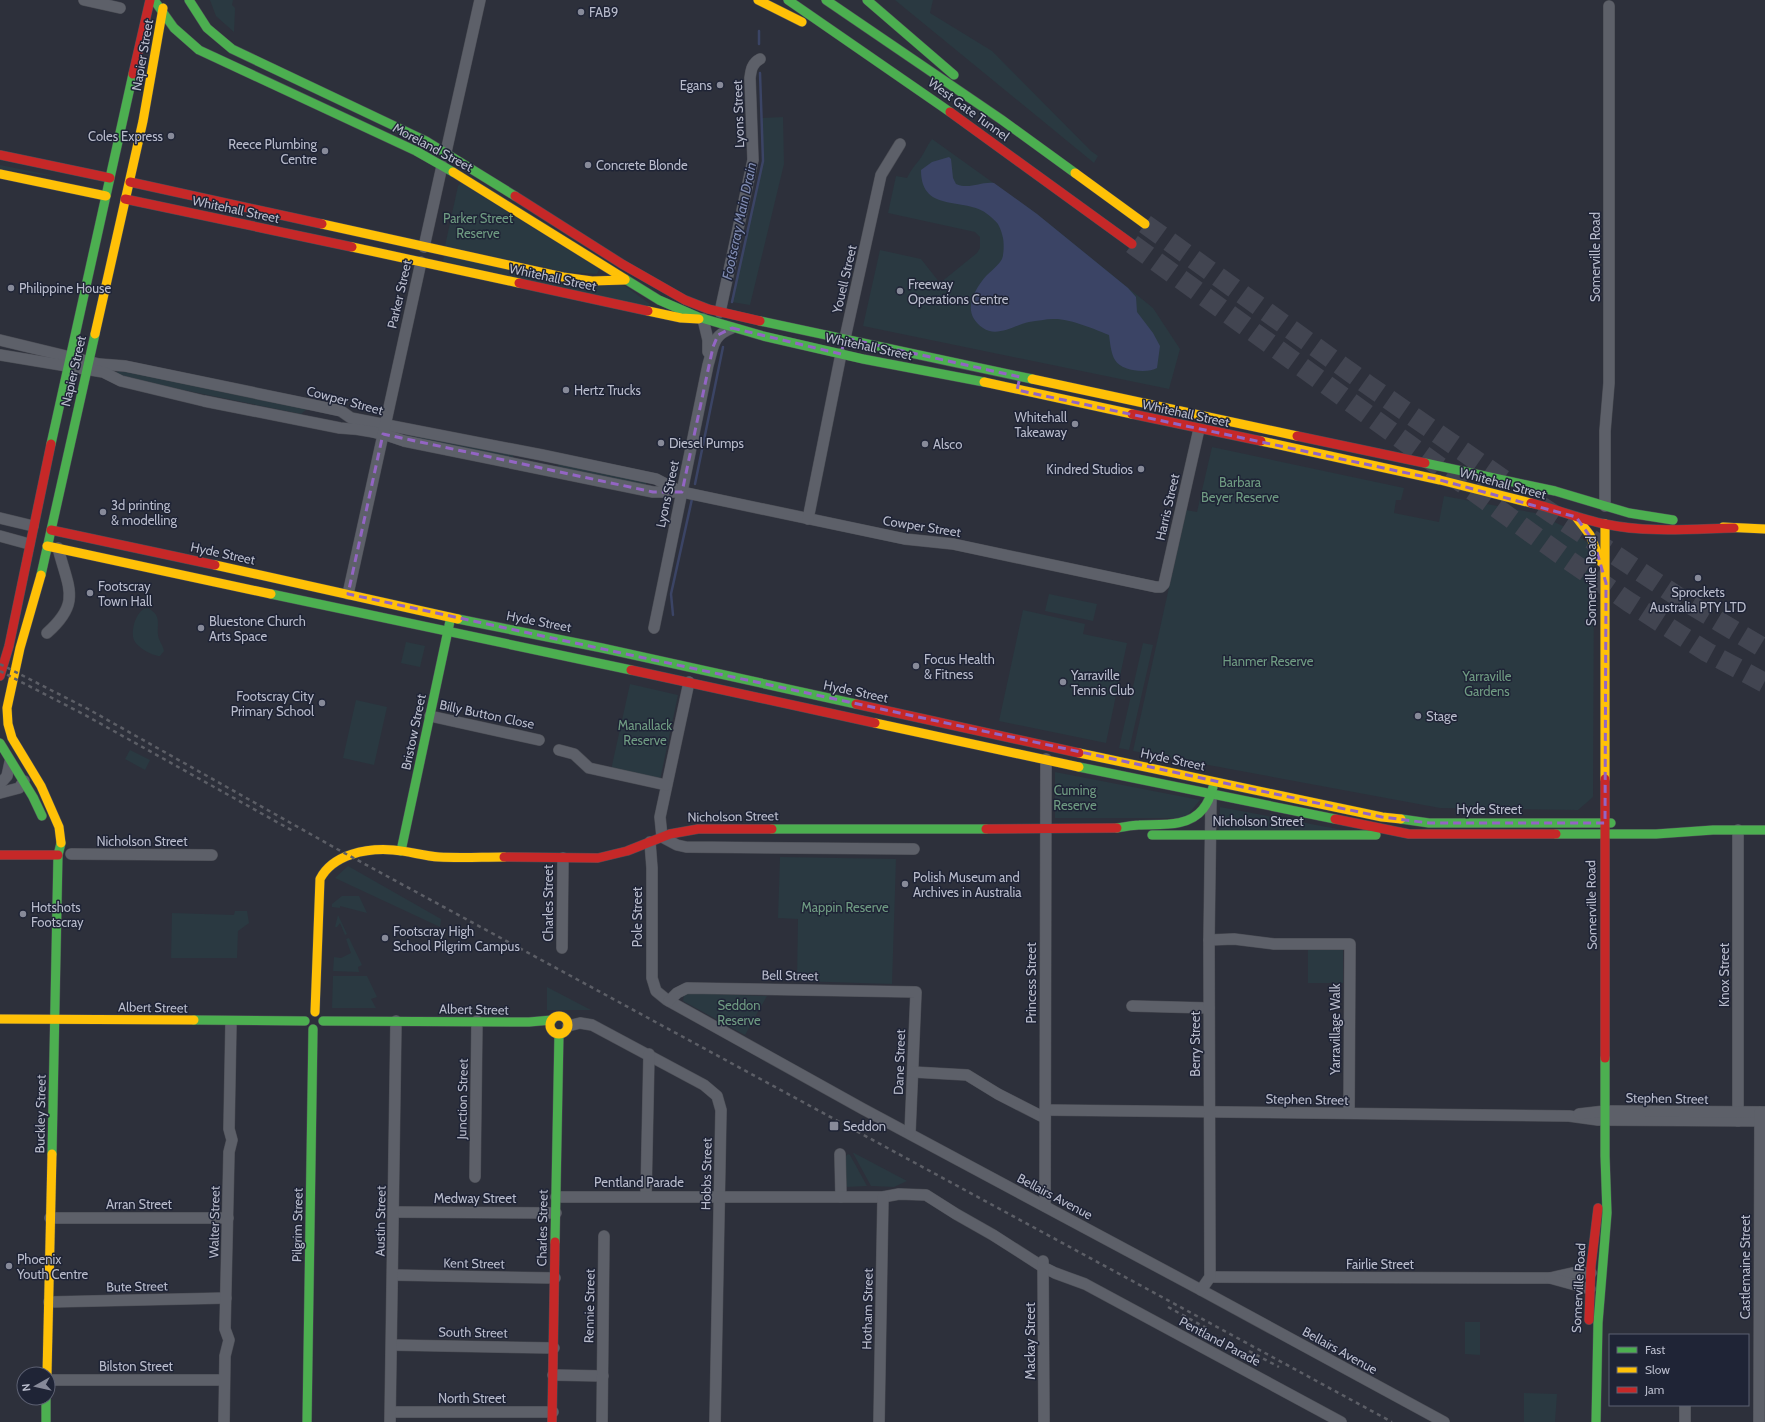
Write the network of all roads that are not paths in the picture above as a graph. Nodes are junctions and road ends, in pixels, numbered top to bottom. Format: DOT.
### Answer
graph roads {
  1 [pos="84,0"];
  2 [pos="150,0"];
  3 [pos="154,0"];
  4 [pos="164,0"];
  5 [pos="189,0"];
  6 [pos="480,0"];
  7 [pos="758,0"];
  8 [pos="788,0"];
  9 [pos="867,0"];
  10 [pos="828,2"];
  11 [pos="1609,6"];
  12 [pos="120,8"];
  13 [pos="162,14"];
  14 [pos="815,24"];
  15 [pos="760,59"];
  16 [pos="362,109"];
  17 [pos="1002,120"];
  18 [pos="900,144"];
  19 [pos="416,151"];
  20 [pos="446,152"];
  21 [pos="0,156"];
  22 [pos="442,166"];
  23 [pos="59,168"];
  24 [pos="0,174"];
  25 [pos="120,180"];
  26 [pos="55,186"];
  27 [pos="115,198"];
  28 [pos="1145,224"];
  29 [pos="1132,244"];
  30 [pos="424,247"];
  31 [pos="421,262"];
  32 [pos="625,280"];
  33 [pos="660,286"];
  34 [pos="720,312"];
  35 [pos="703,319"];
  36 [pos="732,328"];
  37 [pos="845,338"];
  38 [pos="0,340"];
  39 [pos="11,342"];
  40 [pos="841,354"];
  41 [pos="4,356"];
  42 [pos="69,362"];
  43 [pos="708,365"];
  44 [pos="87,366"];
  45 [pos="1020,377"];
  46 [pos="1017,390"];
  47 [pos="1201,416"];
  48 [pos="384,429"];
  49 [pos="1199,429"];
  50 [pos="682,492"];
  51 [pos="1605,506"];
  52 [pos="1576,517"];
  53 [pos="0,518"];
  54 [pos="808,519"];
  55 [pos="1605,524"];
  56 [pos="33,526"];
  57 [pos="1734,528"];
  58 [pos="1765,529"];
  59 [pos="51,530"];
  60 [pos="0,536"];
  61 [pos="29,544"];
  62 [pos="53,547"];
  63 [pos="1606,583"];
  64 [pos="1159,587"];
  65 [pos="348,594"];
  66 [pos="345,609"];
  67 [pos="451,618"];
  68 [pos="654,628"];
  69 [pos="448,630"];
  70 [pos="47,633"];
  71 [pos="646,659"];
  72 [pos="643,673"];
  73 [pos="0,676"];
  74 [pos="689,682"];
  75 [pos="430,716"];
  76 [pos="10,733"];
  77 [pos="539,740"];
  78 [pos="0,743"];
  79 [pos="1044,746"];
  80 [pos="558,750"];
  81 [pos="23,756"];
  82 [pos="1046,759"];
  83 [pos="10,762"];
  84 [pos="24,782"];
  85 [pos="1214,782"];
  86 [pos="0,784"];
  87 [pos="666,785"];
  88 [pos="0,793"];
  89 [pos="1211,795"];
  90 [pos="1605,823"];
  91 [pos="1618,824"];
  92 [pos="1645,824"];
  93 [pos="1152,825"];
  94 [pos="46,826"];
  95 [pos="1045,829"];
  96 [pos="1107,829"];
  97 [pos="1713,830"];
  98 [pos="1738,830"];
  99 [pos="1765,830"];
  100 [pos="1209,831"];
  101 [pos="1605,833"];
  102 [pos="1409,834"];
  103 [pos="662,837"];
  104 [pos="650,842"];
  105 [pos="52,843"];
  106 [pos="914,849"];
  107 [pos="401,851"];
  108 [pos="71,854"];
  109 [pos="0,855"];
  110 [pos="58,855"];
  111 [pos="212,855"];
  112 [pos="563,858"];
  113 [pos="1209,940"];
  114 [pos="562,948"];
  115 [pos="656,991"];
  116 [pos="916,992"];
  117 [pos="669,1002"];
  118 [pos="1132,1006"];
  119 [pos="1209,1008"];
  120 [pos="315,1012"];
  121 [pos="0,1019"];
  122 [pos="55,1019"];
  123 [pos="323,1020"];
  124 [pos="305,1021"];
  125 [pos="396,1021"];
  126 [pos="477,1021"];
  127 [pos="231,1022"];
  128 [pos="551,1023"];
  129 [pos="568,1026"];
  130 [pos="313,1029"];
  131 [pos="559,1034"];
  132 [pos="649,1054"];
  133 [pos="913,1072"];
  134 [pos="1208,1112"];
  135 [pos="1349,1113"];
  136 [pos="1045,1114"];
  137 [pos="1606,1115"];
  138 [pos="1762,1116"];
  139 [pos="1738,1117"];
  140 [pos="910,1133"];
  141 [pos="840,1154"];
  142 [pos="1605,1156"];
  143 [pos="475,1177"];
  144 [pos="646,1196"];
  145 [pos="720,1196"];
  146 [pos="556,1197"];
  147 [pos="841,1197"];
  148 [pos="883,1197"];
  149 [pos="1045,1206"];
  150 [pos="394,1212"];
  151 [pos="556,1213"];
  152 [pos="50,1218"];
  153 [pos="228,1218"];
  154 [pos="604,1236"];
  155 [pos="1043,1263"];
  156 [pos="1576,1272"];
  157 [pos="1591,1273"];
  158 [pos="393,1275"];
  159 [pos="1210,1277"];
  160 [pos="555,1278"];
  161 [pos="1550,1278"];
  162 [pos="1602,1282"];
  163 [pos="1576,1286"];
  164 [pos="1590,1289"];
  165 [pos="1201,1290"];
  166 [pos="226,1298"];
  167 [pos="49,1302"];
  168 [pos="392,1345"];
  169 [pos="554,1348"];
  170 [pos="47,1366"];
  171 [pos="553,1375"];
  172 [pos="603,1376"];
  173 [pos="1762,1376"];
  174 [pos="56,1380"];
  175 [pos="224,1380"];
  176 [pos="46,1406"];
  177 [pos="1685,1406"];
  178 [pos="391,1417"];
  179 [pos="552,1417"];
  180 [pos="46,1422"];
  181 [pos="224,1422"];
  182 [pos="307,1422"];
  183 [pos="602,1422"];
  184 [pos="715,1422"];
  185 [pos="879,1422"];
  186 [pos="1044,1422"];
  187 [pos="1341,1422"];
  188 [pos="1444,1422"];
  189 [pos="1588,1422"];
  190 [pos="1596,1422"];
  191 [pos="1685,1422"];
  192 [pos="1759,1422"];
  1 -- 12 [label="street"];
  2 -- 25 [label="main road, Napier Street"];
  3 -- 13 [label="main road, Moreland Street"];
  4 -- 13 [label="main road, Napier Street"];
  5 -- 16 [label="main road, Moreland Street"];
  6 -- 20 [label="street, Parker Street"];
  7 -- 14 [label="main road"];
  8 -- 14 [label="main road, West Gate Tunnel"];
  9 -- 17 [label="main road"];
  10 -- 17 [label="main road, West Gate Tunnel"];
  11 -- 51 [label="street, Somerville Road"];
  13 -- 19 [label="main road, Moreland Street"];
  13 -- 25 [label="main road, Napier Street"];
  14 -- 29 [label="main road, West Gate Tunnel"];
  15 -- 34 [label="street, Lyons Street"];
  16 -- 19 [label="main road"];
  16 -- 20 [label="main road, Moreland Street"];
  17 -- 28 [label="main road, West Gate Tunnel"];
  18 -- 37 [label="street, Youell Street"];
  19 -- 22 [label="main road, Moreland Street"];
  20 -- 22 [label="main road, Parker Street"];
  20 -- 33 [label="main road, Moreland Street"];
  21 -- 23 [label="main road, Whitehall Street"];
  22 -- 30 [label="street, Parker Street"];
  22 -- 32 [label="main road, Moreland Street"];
  23 -- 25 [label="main road, Whitehall Street"];
  23 -- 26 [label="main road"];
  24 -- 26 [label="main road, Whitehall Street"];
  25 -- 27 [label="main road, Napier Street"];
  25 -- 27 [label="main road, Napier Street"];
  25 -- 30 [label="main road, Whitehall Street"];
  26 -- 27 [label="main road, Whitehall Street"];
  27 -- 31 [label="main road, Whitehall Street"];
  27 -- 42 [label="main road, Napier Street"];
  27 -- 44 [label="main road, Napier Street"];
  30 -- 31 [label="main road, Parker Street"];
  30 -- 32 [label="main road, Whitehall Street"];
  31 -- 35 [label="main road, Whitehall Street"];
  31 -- 48 [label="street, Parker Street"];
  32 -- 33 [label="main road, Whitehall Street"];
  32 -- 35 [label="main road, Moreland Street"];
  33 -- 34 [label="main road, Whitehall Street"];
  34 -- 37 [label="main road, Whitehall Street"];
  35 -- 36 [label="main road, Whitehall Street"];
  35 -- 43 [label="street, Lyons Street"];
  36 -- 40 [label="main road, Whitehall Street"];
  36 -- 43 [label="street, Lyons Street"];
  37 -- 40 [label="main road, Youell Street"];
  37 -- 45 [label="main road, Whitehall Street"];
  38 -- 39 [label="street, Cowper Street"];
  39 -- 41 [label="street"];
  39 -- 42 [label="street, Cowper Street"];
  40 -- 46 [label="main road, Whitehall Street"];
  40 -- 54 [label="street, Youell Street"];
  41 -- 42 [label="street, Cowper Street"];
  42 -- 44 [label="street, Cowper Street"];
  42 -- 56 [label="main road, Napier Street"];
  43 -- 50 [label="street, Lyons Street"];
  44 -- 48 [label="street, Cowper Street"];
  44 -- 48 [label="street, Cowper Street"];
  44 -- 59 [label="main road, Napier Street"];
  45 -- 46 [label="main road"];
  45 -- 47 [label="main road, Whitehall Street"];
  46 -- 49 [label="main road, Whitehall Street"];
  47 -- 49 [label="main road"];
  47 -- 51 [label="main road, Whitehall Street"];
  48 -- 50 [label="street, Cowper Street"];
  48 -- 65 [label="street, Parker Street"];
  49 -- 52 [label="main road, Whitehall Street"];
  49 -- 64 [label="street, Harris Street"];
  50 -- 54 [label="street, Cowper Street"];
  50 -- 68 [label="street, Lyons Street"];
  51 -- 55 [label="main road, Somerville Road"];
  51 -- 57 [label="main road, Whitehall Street"];
  52 -- 55 [label="main road, Whitehall Street"];
  52 -- 63 [label="main road"];
  53 -- 56 [label="street, Hyde Street"];
  54 -- 64 [label="street, Cowper Street"];
  55 -- 57 [label="main road, Whitehall Street"];
  55 -- 63 [label="main road, Somerville Road"];
  56 -- 59 [label="main road, Hyde Street"];
  56 -- 61 [label="main road, Napier Street"];
  57 -- 58 [label="main road, Whitehall Street"];
  59 -- 62 [label="main road, Napier Street"];
  59 -- 65 [label="main road, Hyde Street"];
  60 -- 61 [label="street, Hyde Street"];
  61 -- 62 [label="main road, Hyde Street"];
  61 -- 73 [label="main road, Napier Street"];
  62 -- 66 [label="main road, Hyde Street"];
  62 -- 70 [label="street"];
  62 -- 76 [label="main road, Napier Street"];
  63 -- 90 [label="main road, Somerville Road"];
  65 -- 66 [label="main road"];
  65 -- 67 [label="main road, Hyde Street"];
  66 -- 69 [label="main road, Hyde Street"];
  67 -- 69 [label="main road, Bristow Street"];
  67 -- 71 [label="main road, Hyde Street"];
  69 -- 72 [label="main road, Hyde Street"];
  69 -- 75 [label="main road, Bristow Street"];
  71 -- 72 [label="main road"];
  71 -- 79 [label="main road, Hyde Street"];
  72 -- 74 [label="main road, Hyde Street"];
  74 -- 82 [label="main road, Hyde Street"];
  74 -- 87 [label="street"];
  75 -- 77 [label="street, Billy Button Close"];
  75 -- 107 [label="main road, Bristow Street"];
  76 -- 81 [label="main road, Buckley Street"];
  78 -- 83 [label="main road"];
  79 -- 82 [label="main road"];
  79 -- 85 [label="main road, Hyde Street"];
  80 -- 87 [label="street"];
  81 -- 84 [label="main road"];
  81 -- 110 [label="main road, Buckley Street"];
  82 -- 89 [label="main road, Hyde Street"];
  82 -- 95 [label="street, Princess Street"];
  83 -- 84 [label="main road"];
  83 -- 86 [label="street"];
  84 -- 88 [label="street"];
  84 -- 94 [label="main road"];
  85 -- 89 [label="main road"];
  85 -- 90 [label="main road, Hyde Street"];
  87 -- 103 [label="street"];
  89 -- 93 [label="main road, Nicholson Street"];
  89 -- 100 [label="street, Berry Street"];
  89 -- 102 [label="main road, Hyde Street"];
  90 -- 91 [label="main road, Hyde Street"];
  90 -- 101 [label="main road, Somerville Road"];
  92 -- 97 [label="main road, Hyde Street"];
  93 -- 96 [label="main road, Nicholson Street"];
  93 -- 100 [label="main road"];
  95 -- 96 [label="main road, Nicholson Street"];
  95 -- 103 [label="main road, Nicholson Street"];
  95 -- 136 [label="street, Princess Street"];
  96 -- 100 [label="main road, Nicholson Street"];
  97 -- 98 [label="main road, Hyde Street"];
  97 -- 101 [label="main road, Hyde Street"];
  98 -- 99 [label="main road, Hyde Street"];
  98 -- 139 [label="street, Knox Street"];
  100 -- 102 [label="main road, Nicholson Street"];
  100 -- 113 [label="street, Berry Street"];
  101 -- 102 [label="main road, Hyde Street"];
  101 -- 137 [label="main road, Somerville Road"];
  103 -- 104 [label="main road, Nicholson Street"];
  103 -- 106 [label="street"];
  104 -- 112 [label="main road, Nicholson Street"];
  104 -- 115 [label="street, Pole Street"];
  105 -- 110 [label="main road, Buckley Street"];
  107 -- 112 [label="main road, Nicholson Street"];
  107 -- 120 [label="main road, Nicholson Street"];
  108 -- 111 [label="street, Nicholson Street"];
  109 -- 110 [label="main road"];
  110 -- 122 [label="main road, Buckley Street"];
  112 -- 114 [label="street, Charles Street"];
  113 -- 119 [label="street, Berry Street"];
  113 -- 135 [label="street, Yarravillage Walk"];
  115 -- 117 [label="street, Bellairs Avenue"];
  116 -- 117 [label="street, Bell Street"];
  116 -- 133 [label="street, Dane Street"];
  117 -- 140 [label="street, Bellairs Avenue"];
  118 -- 119 [label="street"];
  119 -- 134 [label="street, Berry Street"];
  120 -- 123 [label="main road"];
  120 -- 124 [label="main road"];
  121 -- 122 [label="main road, Albert Street"];
  122 -- 127 [label="main road, Albert Street"];
  122 -- 152 [label="main road, Buckley Street"];
  123 -- 125 [label="main road, Albert Street"];
  123 -- 130 [label="main road"];
  124 -- 127 [label="main road, Albert Street"];
  124 -- 130 [label="main road"];
  125 -- 126 [label="main road, Albert Street"];
  125 -- 150 [label="street, Austin Street"];
  126 -- 128 [label="main road, Albert Street"];
  126 -- 143 [label="street, Junction Street"];
  127 -- 153 [label="street, Walter Street"];
  128 -- 129 [label="main road"];
  128 -- 131 [label="main road"];
  129 -- 131 [label="main road"];
  129 -- 132 [label="street, Hobbs Street"];
  130 -- 182 [label="main road, Pilgrim Street"];
  131 -- 146 [label="main road, Charles Street"];
  132 -- 144 [label="street"];
  132 -- 145 [label="street, Hobbs Street"];
  133 -- 136 [label="street, Stephen Street"];
  133 -- 140 [label="street, Dane Street"];
  134 -- 135 [label="street, Stephen Street"];
  134 -- 136 [label="street, Stephen Street"];
  134 -- 159 [label="street, Berry Street"];
  135 -- 137 [label="street, Stephen Street"];
  136 -- 149 [label="street, Princess Street"];
  137 -- 139 [label="street, Stephen Street"];
  137 -- 142 [label="main road, Somerville Road"];
  138 -- 139 [label="street, Stephen Street"];
  138 -- 173 [label="street, Castlemaine Street"];
  140 -- 149 [label="street, Bellairs Avenue"];
  141 -- 147 [label="street"];
  142 -- 157 [label="main road, Somerville Road"];
  142 -- 162 [label="main road, Somerville Road"];
  144 -- 145 [label="street, Pentland Parade"];
  144 -- 146 [label="street, Pentland Parade"];
  145 -- 147 [label="street, Pentland Parade"];
  145 -- 184 [label="street, Hobbs Street"];
  146 -- 151 [label="main road, Charles Street"];
  147 -- 148 [label="street, Pentland Parade"];
  148 -- 155 [label="street, Pentland Parade"];
  148 -- 185 [label="street, Hotham Street"];
  149 -- 165 [label="street, Bellairs Avenue"];
  150 -- 151 [label="street, Medway Street"];
  150 -- 158 [label="street, Austin Street"];
  151 -- 160 [label="main road, Charles Street"];
  152 -- 153 [label="street, Arran Street"];
  152 -- 167 [label="main road, Buckley Street"];
  153 -- 166 [label="street, Walter Street"];
  154 -- 172 [label="street, Rennie Street"];
  155 -- 186 [label="street, Mackay Street"];
  155 -- 187 [label="street, Pentland Parade"];
  156 -- 157 [label="street, Fairlie Street"];
  156 -- 161 [label="street, Fairlie Street"];
  156 -- 163 [label="street"];
  157 -- 162 [label="main road"];
  157 -- 164 [label="main road, Somerville Road"];
  158 -- 160 [label="street, Kent Street"];
  158 -- 168 [label="street, Austin Street"];
  159 -- 161 [label="street, Fairlie Street"];
  159 -- 165 [label="street"];
  160 -- 169 [label="main road, Charles Street"];
  161 -- 163 [label="street, Fairlie Street"];
  162 -- 164 [label="main road"];
  162 -- 190 [label="main road, Somerville Road"];
  163 -- 164 [label="street, Fairlie Street"];
  164 -- 189 [label="main road, Somerville Road"];
  165 -- 188 [label="street, Bellairs Avenue"];
  166 -- 167 [label="street, Bute Street"];
  166 -- 175 [label="street, Walter Street"];
  167 -- 170 [label="main road, Buckley Street"];
  168 -- 169 [label="street, South Street"];
  168 -- 178 [label="street, Austin Street"];
  169 -- 171 [label="main road, Charles Street"];
  171 -- 172 [label="street"];
  171 -- 179 [label="main road, Charles Street"];
  172 -- 183 [label="street, Rennie Street"];
  173 -- 192 [label="street, Castlemaine Street"];
  174 -- 175 [label="street, Bilston Street"];
  175 -- 181 [label="street, Walter Street"];
  176 -- 180 [label="main road"];
  177 -- 191 [label="street"];
  178 -- 179 [label="street, North Street"];
}
